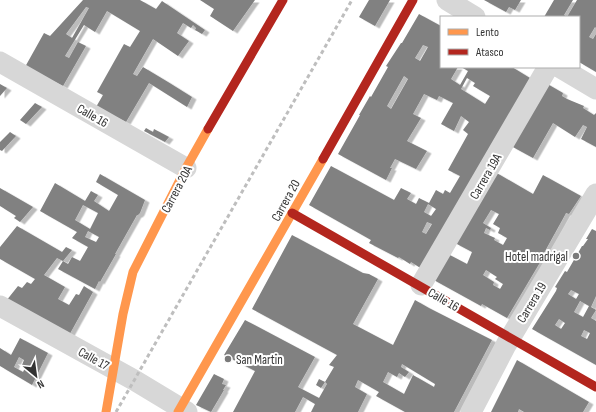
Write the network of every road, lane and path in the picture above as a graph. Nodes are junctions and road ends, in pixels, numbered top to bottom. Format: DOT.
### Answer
graph roads {
  1 [pos="283,0"];
  2 [pos="413,0"];
  3 [pos="447,0"];
  4 [pos="473,16"];
  5 [pos="0,62"];
  6 [pos="547,68"];
  7 [pos="561,68"];
  8 [pos="596,89"];
  9 [pos="186,168"];
  10 [pos="596,194"];
  11 [pos="292,213"];
  12 [pos="421,285"];
  13 [pos="0,306"];
  14 [pos="511,337"];
  15 [pos="113,368"];
  16 [pos="596,386"];
  17 [pos="107,402"];
  18 [pos="182,411"];
  19 [pos="95,412"];
  20 [pos="471,412"];
  1 -- 9 [label="street, Carrera 20A"];
  2 -- 11 [label="street, Carrera 20"];
  3 -- 4 [label="street"];
  5 -- 9 [label="street, Calle 16"];
  6 -- 12 [label="street, Carrera 19A"];
  7 -- 8 [label="street"];
  9 -- 15 [label="street, Carrera 20A"];
  10 -- 14 [label="street, Carrera 19"];
  11 -- 12 [label="street, Calle 16"];
  11 -- 18 [label="street, Carrera 20"];
  12 -- 14 [label="street, Calle 16"];
  13 -- 15 [label="street, Calle 17"];
  14 -- 16 [label="street, Calle 16"];
  14 -- 20 [label="street, Carrera 19"];
  15 -- 17 [label="street, Carrera 20A"];
  15 -- 18 [label="street, Calle 17"];
  17 -- 19 [label="street, Carrera 20A"];
}
